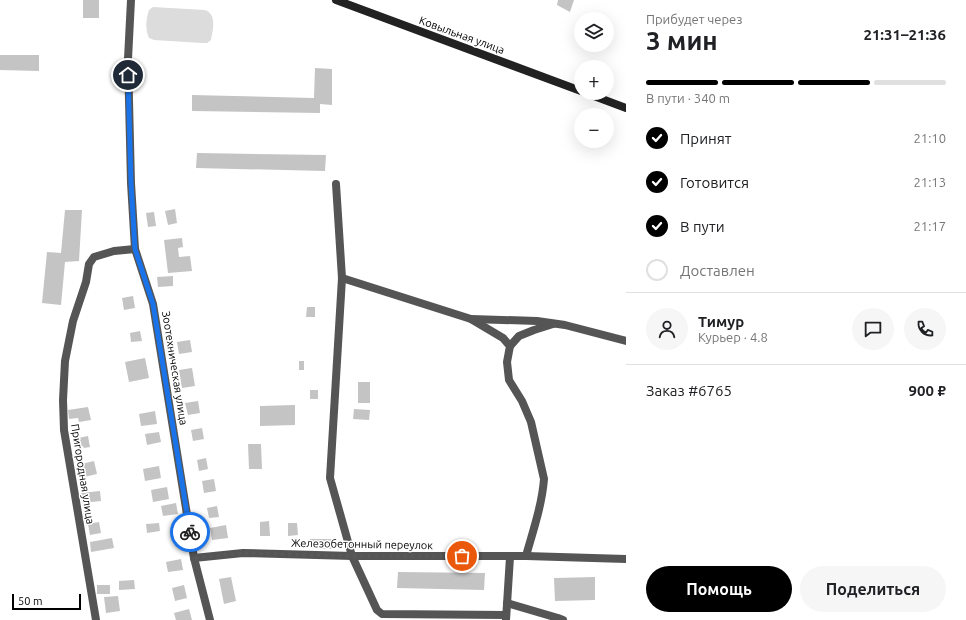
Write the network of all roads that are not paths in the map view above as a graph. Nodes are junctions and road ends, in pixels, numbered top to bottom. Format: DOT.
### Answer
graph roads {
  1 [pos="132,0"];
  2 [pos="336,0"];
  3 [pos="574,88"];
  4 [pos="605,100"];
  5 [pos="626,108"];
  6 [pos="336,184"];
  7 [pos="135,249"];
  8 [pos="342,278"];
  9 [pos="471,319"];
  10 [pos="556,323"];
  11 [pos="626,341"];
  12 [pos="510,346"];
  13 [pos="352,556"];
  14 [pos="510,556"];
  15 [pos="526,556"];
  16 [pos="194,558"];
  17 [pos="626,559"];
  18 [pos="507,603"];
  19 [pos="407,617"];
  20 [pos="506,618"];
  21 [pos="96,620"];
  22 [pos="210,620"];
  23 [pos="563,620"];
  1 -- 7 [label="street, Зоотехническая улица"];
  2 -- 3 [label="main road, Ковыльная улица"];
  4 -- 5 [label="main road"];
  6 -- 8 [label="street"];
  7 -- 16 [label="street, Зоотехническая улица"];
  7 -- 21 [label="street, Пригородная улица"];
  8 -- 9 [label="street"];
  8 -- 13 [label="street"];
  9 -- 10 [label="street"];
  9 -- 12 [label="street"];
  10 -- 11 [label="street"];
  10 -- 12 [label="street"];
  12 -- 15 [label="street"];
  13 -- 14 [label="street, Железобетонный переулок"];
  13 -- 16 [label="street, Железобетонный переулок"];
  13 -- 19 [label="street"];
  14 -- 15 [label="street, Железобетонный переулок"];
  14 -- 18 [label="street"];
  15 -- 17 [label="street, Железобетонный переулок"];
  16 -- 22 [label="street, Зоотехническая улица"];
  18 -- 20 [label="street"];
  18 -- 23 [label="street"];
  19 -- 20 [label="street"];
}
